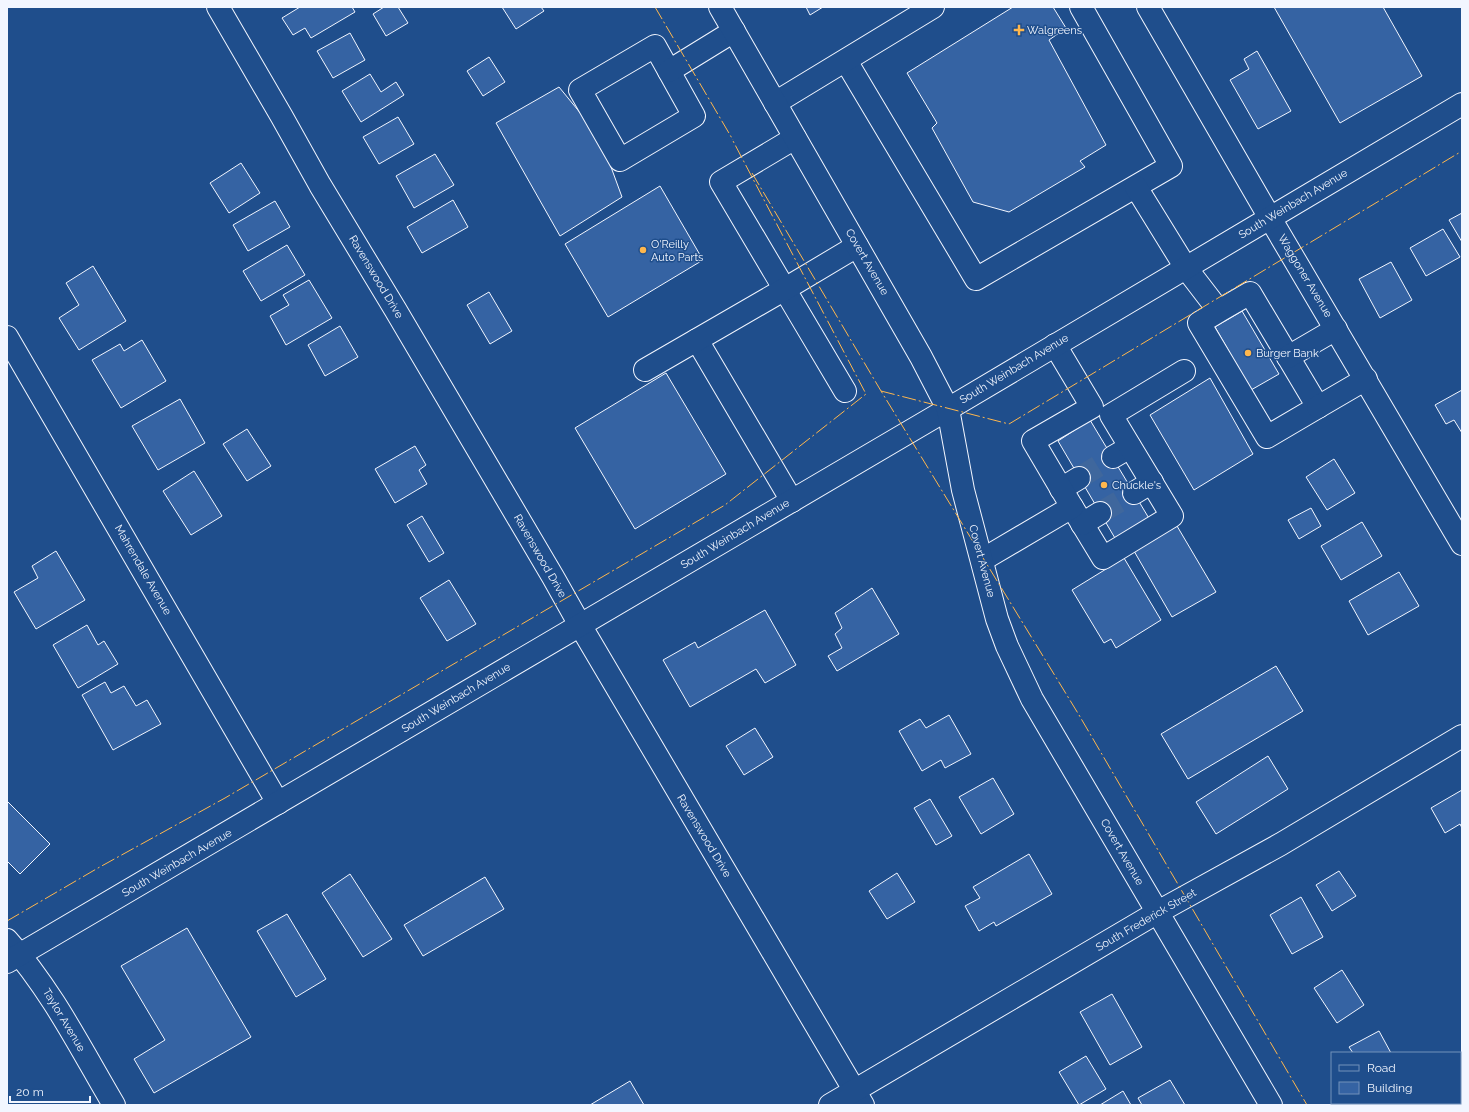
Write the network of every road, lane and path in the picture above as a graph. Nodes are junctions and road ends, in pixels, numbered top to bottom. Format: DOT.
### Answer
graph roads {
  1 [pos="218,7"];
  2 [pos="720,7"];
  3 [pos="933,7"];
  4 [pos="1081,7"];
  5 [pos="1148,7"];
  6 [pos="734,31"];
  7 [pos="846,60"];
  8 [pos="669,71"];
  9 [pos="775,103"];
  10 [pos="1462,104"];
  11 [pos="795,138"];
  12 [pos="1136,187"];
  13 [pos="1270,218"];
  14 [pos="857,246"];
  15 [pos="1186,268"];
  16 [pos="785,289"];
  17 [pos="1219,311"];
  18 [pos="1336,329"];
  19 [pos="7,337"];
  20 [pos="697,340"];
  21 [pos="1055,345"];
  22 [pos="1288,357"];
  23 [pos="645,370"];
  24 [pos="1184,371"];
  25 [pos="1366,379"];
  26 [pos="845,391"];
  27 [pos="1318,407"];
  28 [pos="948,409"];
  29 [pos="1101,411"];
  30 [pos="792,500"];
  31 [pos="1085,515"];
  32 [pos="1462,544"];
  33 [pos="982,560"];
  34 [pos="580,625"];
  35 [pos="1462,736"];
  36 [pos="278,803"];
  37 [pos="1158,912"];
  38 [pos="11,952"];
  39 [pos="859,1098"];
  40 [pos="114,1105"];
  41 [pos="830,1105"];
  42 [pos="1271,1105"];
  1 -- 34 [label="street, Ravenswood Drive"];
  2 -- 6 [label="street, Covert Avenue"];
  3 -- 7 [label="street"];
  4 -- 12 [label="street"];
  5 -- 13 [label="street, Waggoner Avenue"];
  6 -- 8 [label="street"];
  6 -- 9 [label="street, Covert Avenue"];
  7 -- 9 [label="street"];
  7 -- 12 [label="street"];
  8 -- 8 [label="street"];
  9 -- 11 [label="street, Covert Avenue"];
  10 -- 13 [label="street, South Weinbach Avenue"];
  11 -- 14 [label="street, Covert Avenue"];
  11 -- 16 [label="street"];
  12 -- 15 [label="street"];
  13 -- 15 [label="street, South Weinbach Avenue"];
  13 -- 18 [label="street, Waggoner Avenue"];
  14 -- 16 [label="street"];
  14 -- 28 [label="street, Covert Avenue"];
  15 -- 17 [label="street"];
  15 -- 21 [label="street, South Weinbach Avenue"];
  16 -- 20 [label="street"];
  16 -- 26 [label="street"];
  17 -- 22 [label="street"];
  17 -- 27 [label="street"];
  18 -- 22 [label="street"];
  18 -- 25 [label="street, Waggoner Avenue"];
  19 -- 36 [label="street, Mahrendale Avenue"];
  20 -- 23 [label="street"];
  20 -- 30 [label="street"];
  21 -- 28 [label="street, South Weinbach Avenue"];
  21 -- 29 [label="street"];
  22 -- 27 [label="street"];
  24 -- 29 [label="street"];
  25 -- 27 [label="street"];
  25 -- 32 [label="street, Waggoner Avenue"];
  28 -- 30 [label="street, South Weinbach Avenue"];
  28 -- 33 [label="street, Covert Avenue"];
  29 -- 31 [label="street"];
  29 -- 31 [label="street"];
  30 -- 34 [label="street, South Weinbach Avenue"];
  31 -- 33 [label="street"];
  33 -- 37 [label="street, Covert Avenue"];
  34 -- 36 [label="street, South Weinbach Avenue"];
  34 -- 39 [label="street, Ravenswood Drive"];
  35 -- 37 [label="street, South Frederick Street"];
  36 -- 38 [label="street, South Weinbach Avenue"];
  37 -- 39 [label="street, South Frederick Street"];
  37 -- 42 [label="street, Covert Avenue"];
  38 -- 40 [label="street, Taylor Avenue"];
  39 -- 41 [label="street, South Frederick Street"];
}
